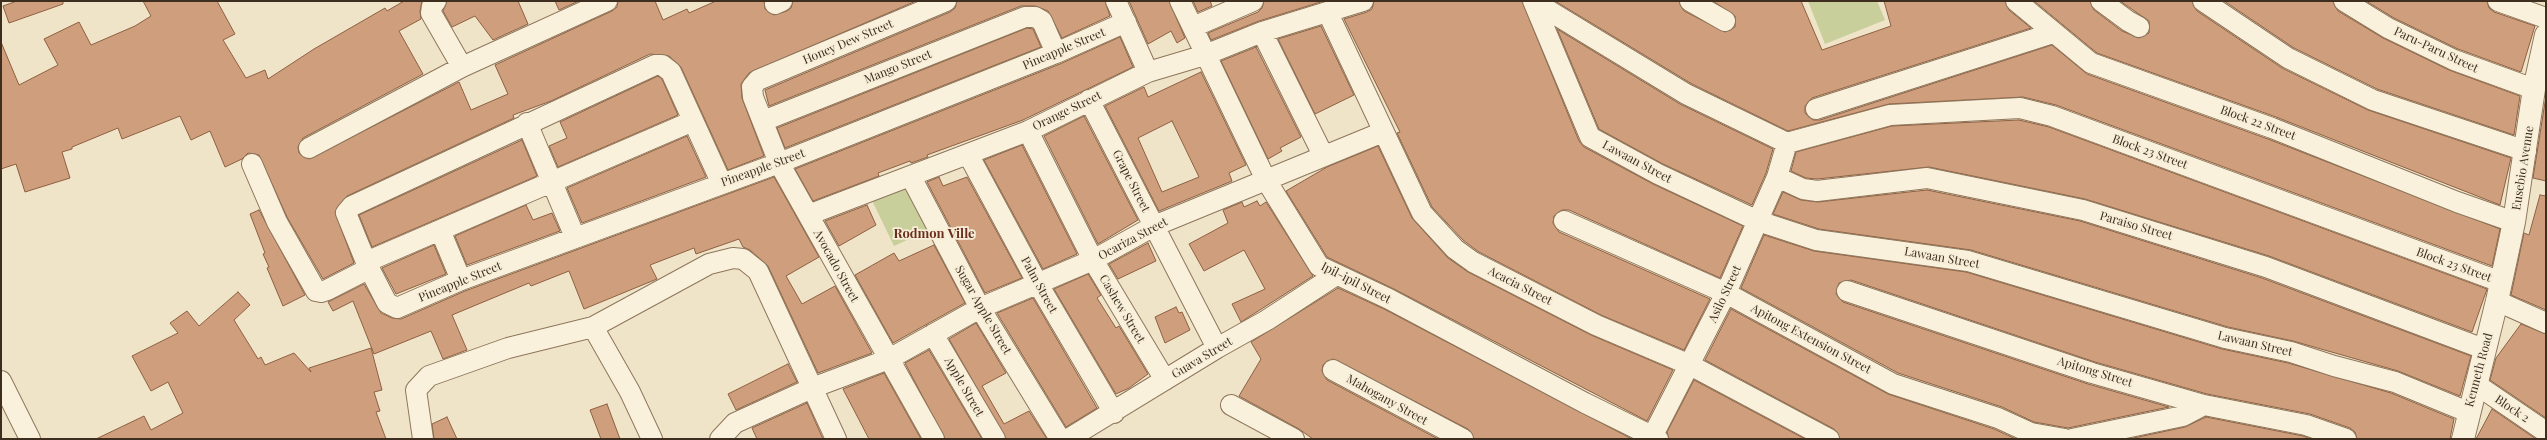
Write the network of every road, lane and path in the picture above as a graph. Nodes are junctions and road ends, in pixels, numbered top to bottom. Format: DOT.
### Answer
graph roads {
  1 [pos="436,1"];
  2 [pos="607,1"];
  3 [pos="946,1"];
  4 [pos="1116,1"];
  5 [pos="1180,1"];
  6 [pos="1253,1"];
  7 [pos="1363,1"];
  8 [pos="1533,1"];
  9 [pos="1690,1"];
  10 [pos="2016,1"];
  11 [pos="2100,1"];
  12 [pos="2203,1"];
  13 [pos="2344,1"];
  14 [pos="2498,1"];
  15 [pos="1328,13"];
  16 [pos="2546,18"];
  17 [pos="1725,21"];
  18 [pos="1126,22"];
  19 [pos="2139,26"];
  20 [pos="1193,27"];
  21 [pos="1262,32"];
  22 [pos="2053,33"];
  23 [pos="2546,35"];
  24 [pos="1056,53"];
  25 [pos="1205,55"];
  26 [pos="462,67"];
  27 [pos="1148,72"];
  28 [pos="752,87"];
  29 [pos="2534,89"];
  30 [pos="1089,100"];
  31 [pos="1816,109"];
  32 [pos="693,121"];
  33 [pos="763,121"];
  34 [pos="527,123"];
  35 [pos="1028,131"];
  36 [pos="1383,132"];
  37 [pos="1787,143"];
  38 [pos="309,148"];
  39 [pos="2526,150"];
  40 [pos="968,154"];
  41 [pos="1323,156"];
  42 [pos="779,163"];
  43 [pos="252,164"];
  44 [pos="911,177"];
  45 [pos="1776,177"];
  46 [pos="1266,180"];
  47 [pos="552,182"];
  48 [pos="721,182"];
  49 [pos="808,215"];
  50 [pos="1564,221"];
  51 [pos="1758,221"];
  52 [pos="2514,222"];
  53 [pos="1154,226"];
  54 [pos="440,230"];
  55 [pos="575,237"];
  56 [pos="1092,260"];
  57 [pos="368,265"];
  58 [pos="1336,276"];
  59 [pos="461,280"];
  60 [pos="1038,284"];
  61 [pos="1848,291"];
  62 [pos="2499,292"];
  63 [pos="1726,293"];
  64 [pos="980,308"];
  65 [pos="2546,323"];
  66 [pos="593,327"];
  67 [pos="934,334"];
  68 [pos="1217,348"];
  69 [pos="2484,349"];
  70 [pos="889,359"];
  71 [pos="1690,365"];
  72 [pos="1333,370"];
  73 [pos="1165,380"];
  74 [pos="1,381"];
  75 [pos="2476,385"];
  76 [pos="812,388"];
  77 [pos="2204,404"];
  78 [pos="1231,405"];
  79 [pos="2468,412"];
  80 [pos="1114,413"];
  81 [pos="740,431"];
  82 [pos="2546,432"];
  83 [pos="1654,438"];
  84 [pos="30,439"];
  85 [pos="423,439"];
  86 [pos="652,439"];
  87 [pos="720,439"];
  88 [pos="836,439"];
  89 [pos="934,439"];
  90 [pos="995,439"];
  91 [pos="1060,439"];
  92 [pos="1068,439"];
  93 [pos="1294,439"];
  94 [pos="1462,439"];
  95 [pos="1829,439"];
  96 [pos="2065,439"];
  97 [pos="2072,439"];
  98 [pos="2346,439"];
  99 [pos="2463,439"];
  1 -- 26 [label="street"];
  2 -- 26 [label="street"];
  3 -- 28 [label="street, Honey Dew Street"];
  4 -- 18 [label="street"];
  5 -- 20 [label="street, Ipil-ipil Street"];
  6 -- 20 [label="street"];
  7 -- 15 [label="street, Orange Street"];
  8 -- 37 [label="street"];
  8 -- 51 [label="street, Lawaan Street"];
  9 -- 17 [label="street"];
  10 -- 22 [label="street, Block 22 Street"];
  11 -- 19 [label="street"];
  12 -- 39 [label="street"];
  13 -- 29 [label="street, Paru-Paru Street"];
  14 -- 16 [label="street"];
  15 -- 21 [label="street, Orange Street"];
  15 -- 36 [label="street, Acacia Street"];
  18 -- 24 [label="street, Pineapple Street"];
  18 -- 27 [label="street"];
  20 -- 25 [label="street, Ipil-ipil Street"];
  21 -- 25 [label="street, Orange Street"];
  21 -- 41 [label="street"];
  22 -- 31 [label="street"];
  22 -- 52 [label="street, Block 22 Street"];
  23 -- 29 [label="street, Eusebio Avenue"];
  24 -- 33 [label="street, Mango Street"];
  24 -- 42 [label="street, Pineapple Street"];
  25 -- 27 [label="street, Orange Street"];
  25 -- 46 [label="street, Ipil-ipil Street"];
  26 -- 38 [label="street"];
  27 -- 30 [label="street, Orange Street"];
  28 -- 33 [label="street, Avocado Street"];
  29 -- 39 [label="street, Eusebio Avenue"];
  30 -- 35 [label="street, Orange Street"];
  30 -- 53 [label="street, Grape Street"];
  32 -- 34 [label="street"];
  32 -- 47 [label="street"];
  32 -- 48 [label="street"];
  33 -- 42 [label="street, Avocado Street"];
  34 -- 47 [label="street"];
  34 -- 57 [label="street"];
  35 -- 40 [label="street, Orange Street"];
  35 -- 56 [label="street, Cashew Street"];
  36 -- 41 [label="street, Ocariza Street"];
  36 -- 71 [label="street, Acacia Street"];
  37 -- 45 [label="street, Asilo Street"];
  37 -- 62 [label="street, Block 23 Street"];
  39 -- 52 [label="street, Eusebio Avenue"];
  40 -- 44 [label="street, Orange Street"];
  40 -- 60 [label="street, Palm Street"];
  41 -- 46 [label="street, Ocariza Street"];
  42 -- 48 [label="street, Pineapple Street"];
  42 -- 49 [label="street, Avocado Street"];
  43 -- 57 [label="street"];
  44 -- 49 [label="street, Orange Street"];
  44 -- 64 [label="street, Sugar Apple Street"];
  45 -- 51 [label="street, Asilo Street"];
  45 -- 69 [label="street, Paraiso Street"];
  46 -- 53 [label="street, Ocariza Street"];
  46 -- 58 [label="street, Ipil-ipil Street"];
  47 -- 54 [label="street"];
  47 -- 55 [label="street"];
  48 -- 55 [label="street, Pineapple Street"];
  49 -- 70 [label="street, Avocado Street"];
  50 -- 63 [label="street, Apitong Extension Street"];
  51 -- 63 [label="street, Asilo Street"];
  51 -- 79 [label="street, Lawaan Street"];
  52 -- 62 [label="street, Eusebio Avenue"];
  53 -- 56 [label="street, Ocariza Street"];
  53 -- 68 [label="street, Grape Street"];
  54 -- 57 [label="street"];
  54 -- 59 [label="street"];
  55 -- 59 [label="street, Pineapple Street"];
  56 -- 60 [label="street, Ocariza Street"];
  56 -- 73 [label="street, Cashew Street"];
  57 -- 59 [label="street, Pineapple Street"];
  58 -- 68 [label="street, Guava Street"];
  58 -- 83 [label="street, Ipil-ipil Street"];
  60 -- 64 [label="street, Ocariza Street"];
  60 -- 80 [label="street, Palm Street"];
  61 -- 77 [label="street, Apitong Street"];
  62 -- 65 [label="street, Block 23 Street"];
  62 -- 69 [label="street, Kenneth Road"];
  63 -- 71 [label="street, Asilo Street"];
  63 -- 96 [label="street, Apitong Extension Street"];
  64 -- 67 [label="street, Ocariza Street"];
  64 -- 91 [label="street, Sugar Apple Street"];
  66 -- 76 [label="street"];
  66 -- 85 [label="street"];
  66 -- 86 [label="street"];
  67 -- 70 [label="street, Ocariza Street"];
  67 -- 90 [label="street, Apple Street"];
  68 -- 73 [label="street, Guava Street"];
  69 -- 75 [label="street, Kenneth Road"];
  70 -- 76 [label="street, Ocariza Street"];
  70 -- 89 [label="street, Avocado Street"];
  71 -- 83 [label="street, Asilo Street"];
  71 -- 95 [label="street, Acacia Street"];
  72 -- 94 [label="street, Mahogany Street"];
  73 -- 80 [label="street, Guava Street"];
  74 -- 84 [label="street"];
  75 -- 79 [label="street, Kenneth Road"];
  75 -- 82 [label="street, Block 2"];
  76 -- 81 [label="street, Ocariza Street"];
  76 -- 88 [label="street"];
  77 -- 97 [label="street"];
  77 -- 98 [label="street, Apitong Street"];
  78 -- 93 [label="street"];
  79 -- 99 [label="street, Kenneth Road"];
  80 -- 92 [label="street, Guava Street"];
  81 -- 87 [label="street"];
}
